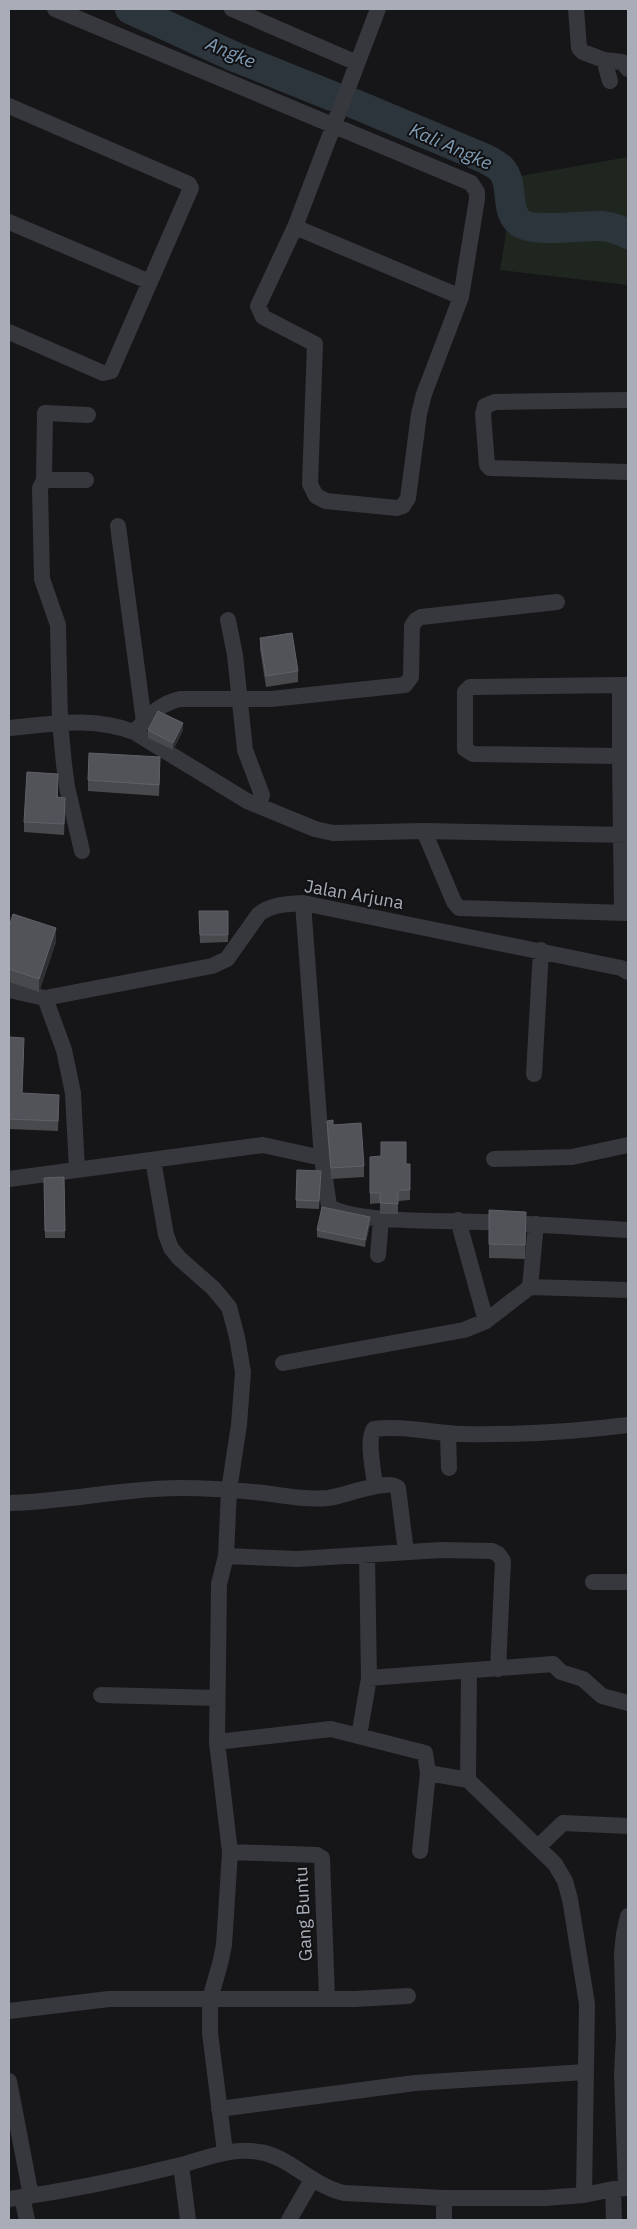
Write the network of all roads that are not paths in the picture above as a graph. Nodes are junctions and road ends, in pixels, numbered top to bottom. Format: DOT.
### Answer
graph roads {
  1 [pos="55,9"];
  2 [pos="232,9"];
  3 [pos="378,9"];
  4 [pos="576,9"];
  5 [pos="604,60"];
  6 [pos="358,64"];
  7 [pos="628,69"];
  8 [pos="610,81"];
  9 [pos="9,106"];
  10 [pos="334,125"];
  11 [pos="9,222"];
  12 [pos="294,226"];
  13 [pos="150,282"];
  14 [pos="461,297"];
  15 [pos="9,332"];
  16 [pos="628,400"];
  17 [pos="88,415"];
  18 [pos="628,472"];
  19 [pos="44,480"];
  20 [pos="86,480"];
  21 [pos="118,526"];
  22 [pos="558,602"];
  23 [pos="228,620"];
  24 [pos="624,685"];
  25 [pos="240,700"];
  26 [pos="60,722"];
  27 [pos="139,727"];
  28 [pos="9,728"];
  29 [pos="624,756"];
  30 [pos="259,806"];
  31 [pos="424,831"];
  32 [pos="624,834"];
  33 [pos="82,851"];
  34 [pos="304,903"];
  35 [pos="625,912"];
  36 [pos="541,950"];
  37 [pos="628,972"];
  38 [pos="9,990"];
  39 [pos="45,998"];
  40 [pos="534,1074"];
  41 [pos="628,1145"];
  42 [pos="322,1158"];
  43 [pos="494,1159"];
  44 [pos="152,1160"];
  45 [pos="78,1170"];
  46 [pos="9,1179"];
  47 [pos="381,1219"];
  48 [pos="458,1220"];
  49 [pos="536,1224"];
  50 [pos="628,1230"];
  51 [pos="378,1255"];
  52 [pos="530,1287"];
  53 [pos="628,1290"];
  54 [pos="486,1321"];
  55 [pos="283,1363"];
  56 [pos="628,1425"];
  57 [pos="448,1433"];
  58 [pos="449,1468"];
  59 [pos="375,1486"];
  60 [pos="229,1490"];
  61 [pos="9,1503"];
  62 [pos="406,1552"];
  63 [pos="367,1555"];
  64 [pos="226,1556"];
  65 [pos="592,1582"];
  66 [pos="628,1582"];
  67 [pos="498,1668"];
  68 [pos="469,1671"];
  69 [pos="370,1678"];
  70 [pos="101,1695"];
  71 [pos="217,1698"];
  72 [pos="628,1702"];
  73 [pos="359,1736"];
  74 [pos="217,1742"];
  75 [pos="428,1773"];
  76 [pos="468,1780"];
  77 [pos="628,1826"];
  78 [pos="538,1847"];
  79 [pos="420,1851"];
  80 [pos="230,1852"];
  81 [pos="628,1916"];
  82 [pos="626,1968"];
  83 [pos="408,1996"];
  84 [pos="327,1998"];
  85 [pos="210,1999"];
  86 [pos="9,2011"];
  87 [pos="585,2072"];
  88 [pos="9,2081"];
  89 [pos="219,2110"];
  90 [pos="225,2152"];
  91 [pos="182,2164"];
  92 [pos="312,2180"];
  93 [pos="623,2188"];
  94 [pos="584,2195"];
  95 [pos="21,2197"];
  96 [pos="444,2198"];
  97 [pos="27,2220"];
  98 [pos="188,2220"];
  99 [pos="289,2220"];
  100 [pos="444,2220"];
  101 [pos="614,2220"];
  1 -- 10 [label="street"];
  2 -- 6 [label="street"];
  3 -- 6 [label="street"];
  4 -- 5 [label="street"];
  5 -- 7 [label="street"];
  5 -- 8 [label="street"];
  6 -- 10 [label="street"];
  9 -- 13 [label="street"];
  10 -- 12 [label="street"];
  10 -- 14 [label="street"];
  11 -- 13 [label="street"];
  12 -- 14 [label="street"];
  12 -- 14 [label="street"];
  13 -- 15 [label="street"];
  16 -- 18 [label="street"];
  17 -- 19 [label="street"];
  19 -- 20 [label="street"];
  19 -- 26 [label="street"];
  21 -- 27 [label="street"];
  22 -- 25 [label="street"];
  23 -- 25 [label="street"];
  24 -- 29 [label="street"];
  24 -- 29 [label="street"];
  25 -- 27 [label="street"];
  25 -- 30 [label="street"];
  26 -- 27 [label="street"];
  26 -- 28 [label="street"];
  26 -- 33 [label="street"];
  27 -- 30 [label="street"];
  29 -- 32 [label="street"];
  30 -- 31 [label="street"];
  31 -- 32 [label="street"];
  31 -- 35 [label="street"];
  32 -- 35 [label="street"];
  34 -- 36 [label="street, Jalan Arjuna"];
  34 -- 39 [label="street, Jalan Arjuna"];
  34 -- 42 [label="street"];
  36 -- 37 [label="street, Jalan Arjuna"];
  36 -- 40 [label="street"];
  38 -- 39 [label="street, Jalan Arjuna"];
  39 -- 45 [label="street"];
  41 -- 43 [label="street"];
  42 -- 44 [label="street"];
  42 -- 47 [label="street"];
  44 -- 45 [label="street"];
  44 -- 60 [label="street"];
  45 -- 46 [label="street"];
  47 -- 48 [label="street"];
  47 -- 51 [label="street"];
  48 -- 49 [label="street"];
  48 -- 54 [label="street"];
  49 -- 50 [label="street"];
  49 -- 52 [label="street"];
  52 -- 53 [label="street"];
  52 -- 54 [label="street"];
  54 -- 55 [label="street"];
  56 -- 57 [label="street"];
  57 -- 58 [label="street"];
  57 -- 59 [label="street"];
  59 -- 60 [label="street"];
  59 -- 62 [label="street"];
  60 -- 61 [label="street"];
  60 -- 64 [label="street"];
  62 -- 63 [label="street"];
  62 -- 67 [label="street"];
  63 -- 64 [label="street"];
  63 -- 69 [label="street"];
  64 -- 71 [label="street"];
  65 -- 66 [label="street"];
  67 -- 68 [label="street"];
  67 -- 72 [label="street"];
  68 -- 69 [label="street"];
  68 -- 76 [label="street"];
  69 -- 73 [label="street"];
  70 -- 71 [label="street"];
  71 -- 74 [label="street"];
  73 -- 74 [label="street"];
  73 -- 75 [label="street"];
  74 -- 80 [label="street"];
  75 -- 76 [label="street"];
  75 -- 79 [label="street"];
  76 -- 78 [label="street"];
  77 -- 78 [label="street"];
  78 -- 87 [label="street"];
  80 -- 84 [label="street, Gang Buntu"];
  80 -- 85 [label="street"];
  81 -- 82 [label="street"];
  82 -- 93 [label="street"];
  83 -- 84 [label="street"];
  84 -- 85 [label="street"];
  85 -- 86 [label="street"];
  85 -- 89 [label="street"];
  87 -- 89 [label="street"];
  87 -- 94 [label="street"];
  88 -- 95 [label="street"];
  89 -- 90 [label="street"];
  90 -- 91 [label="street"];
  90 -- 92 [label="street"];
  91 -- 95 [label="street"];
  91 -- 98 [label="street"];
  92 -- 96 [label="street"];
  92 -- 99 [label="street"];
  93 -- 94 [label="street"];
  93 -- 101 [label="street"];
  94 -- 96 [label="street"];
  95 -- 97 [label="street"];
  96 -- 100 [label="street"];
}
